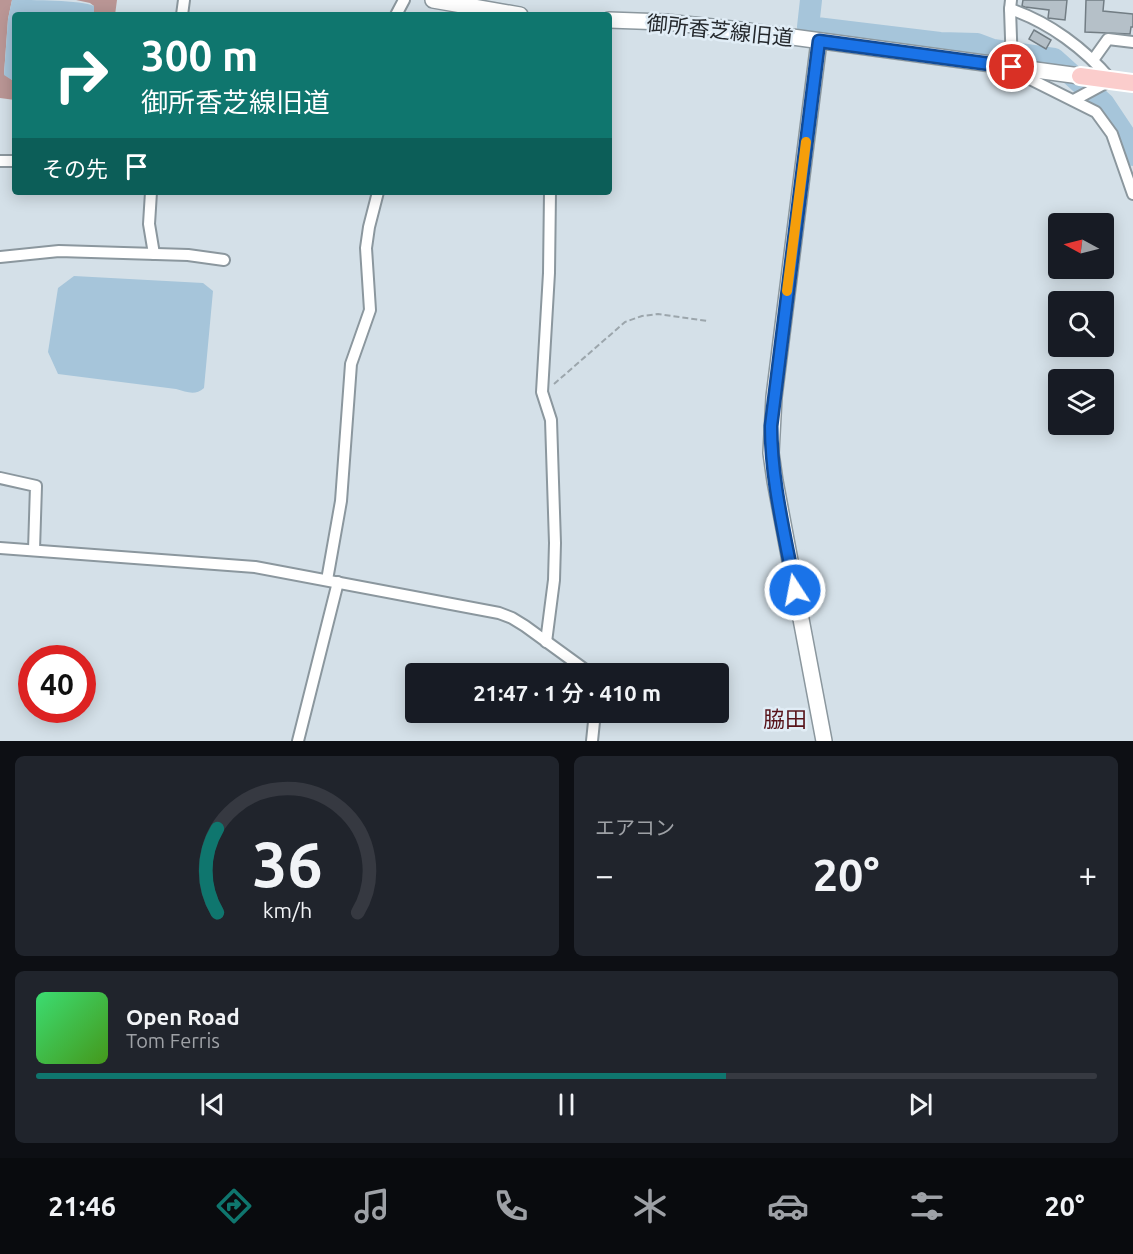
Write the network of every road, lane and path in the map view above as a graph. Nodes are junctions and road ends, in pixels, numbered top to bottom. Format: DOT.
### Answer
graph roads {
  1 [pos="434,0"];
  2 [pos="1011,4"];
  3 [pos="503,12"];
  4 [pos="612,20"];
  5 [pos="819,41"];
  6 [pos="1133,42"];
  7 [pos="1093,60"];
  8 [pos="1012,64"];
  9 [pos="1080,76"];
  10 [pos="1111,80"];
  11 [pos="1133,83"];
  12 [pos="1078,98"];
  13 [pos="1133,194"];
  14 [pos="151,195"];
  15 [pos="377,195"];
  16 [pos="550,195"];
  17 [pos="154,254"];
  18 [pos="0,257"];
  19 [pos="224,260"];
  20 [pos="708,321"];
  21 [pos="542,392"];
  22 [pos="0,478"];
  23 [pos="0,548"];
  24 [pos="34,550"];
  25 [pos="327,580"];
  26 [pos="339,582"];
  27 [pos="546,642"];
  28 [pos="576,663"];
  29 [pos="594,723"];
  30 [pos="298,741"];
  31 [pos="592,741"];
  32 [pos="824,741"];
  1 -- 3 [label="street"];
  2 -- 7 [label="street"];
  2 -- 8 [label="street"];
  4 -- 5 [label="street, 御所香芝線旧道"];
  5 -- 8 [label="street, 御所香芝線旧道"];
  5 -- 32 [label="street"];
  6 -- 7 [label="street"];
  7 -- 10 [label="street"];
  8 -- 9 [label="street, 御所香芝線旧道"];
  8 -- 12 [label="street"];
  9 -- 10 [label="main road"];
  10 -- 11 [label="main road"];
  10 -- 12 [label="street"];
  12 -- 13 [label="street"];
  14 -- 17 [label="street"];
  15 -- 25 [label="street"];
  16 -- 21 [label="street"];
  17 -- 18 [label="street"];
  17 -- 19 [label="street"];
  20 -- 21 [label="path"];
  21 -- 27 [label="street"];
  22 -- 24 [label="street"];
  23 -- 24 [label="street"];
  24 -- 25 [label="street"];
  25 -- 26 [label="street"];
  26 -- 27 [label="street"];
  26 -- 30 [label="street"];
  27 -- 28 [label="street"];
  29 -- 31 [label="street"];
}
